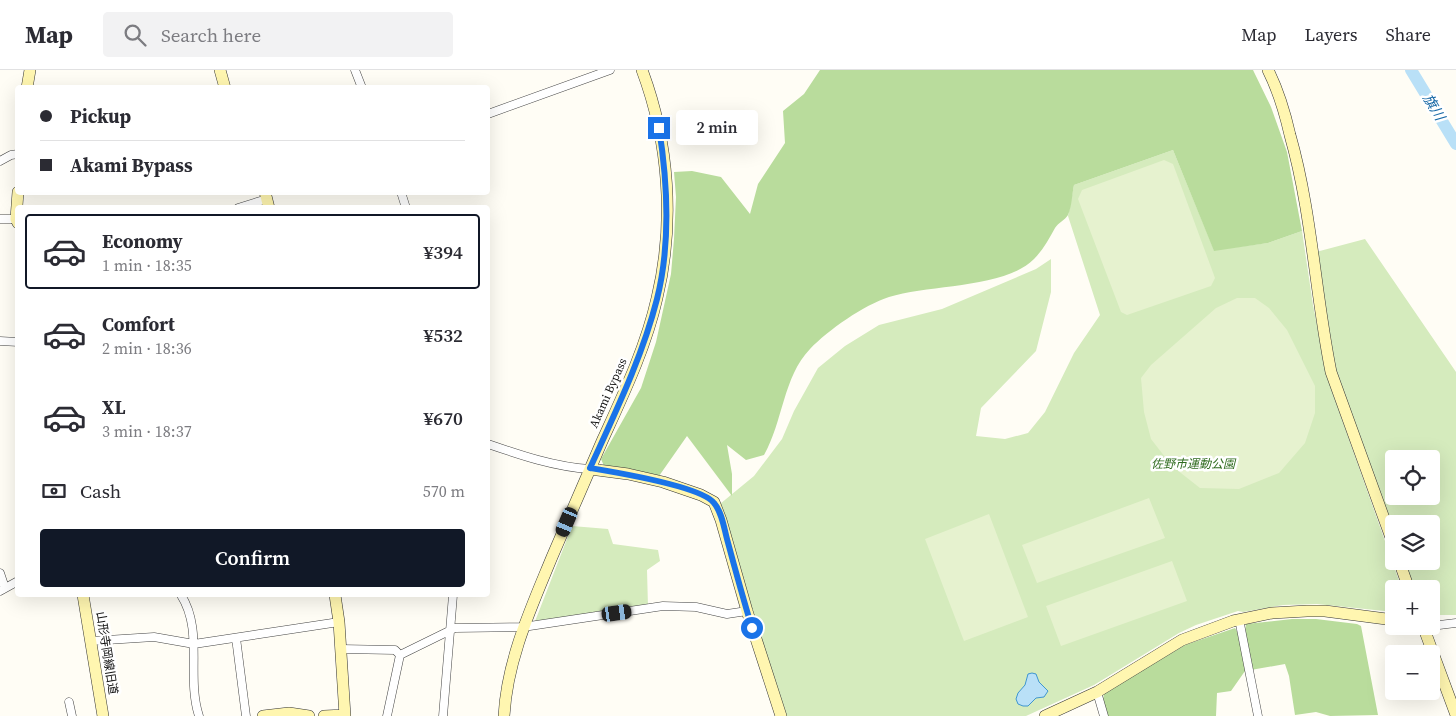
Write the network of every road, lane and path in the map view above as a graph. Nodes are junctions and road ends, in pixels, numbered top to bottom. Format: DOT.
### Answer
graph roads {
  1 [pos="30,70"];
  2 [pos="220,70"];
  3 [pos="355,70"];
  4 [pos="610,70"];
  5 [pos="642,70"];
  6 [pos="1268,70"];
  7 [pos="28,85"];
  8 [pos="224,85"];
  9 [pos="361,85"];
  10 [pos="490,113"];
  11 [pos="15,154"];
  12 [pos="0,160"];
  13 [pos="268,197"];
  14 [pos="246,205"];
  15 [pos="0,219"];
  16 [pos="15,220"];
  17 [pos="0,341"];
  18 [pos="15,342"];
  19 [pos="490,445"];
  20 [pos="590,468"];
  21 [pos="1385,521"];
  22 [pos="0,573"];
  23 [pos="15,583"];
  24 [pos="3,590"];
  25 [pos="83,597"];
  26 [pos="182,597"];
  27 [pos="335,597"];
  28 [pos="453,597"];
  29 [pos="747,611"];
  30 [pos="1239,619"];
  31 [pos="1385,619"];
  32 [pos="339,622"];
  33 [pos="1456,623"];
  34 [pos="1440,625"];
  35 [pos="523,627"];
  36 [pos="449,631"];
  37 [pos="1429,635"];
  38 [pos="236,638"];
  39 [pos="91,640"];
  40 [pos="194,644"];
  41 [pos="341,649"];
  42 [pos="400,655"];
  43 [pos="1097,692"];
  44 [pos="69,702"];
  45 [pos="345,715"];
  46 [pos="1456,715"];
  47 [pos="72,716"];
  48 [pos="103,716"];
  49 [pos="199,716"];
  50 [pos="246,716"];
  51 [pos="263,716"];
  52 [pos="309,716"];
  53 [pos="324,716"];
  54 [pos="387,716"];
  55 [pos="443,716"];
  56 [pos="504,716"];
  57 [pos="781,716"];
  58 [pos="1045,716"];
  59 [pos="1104,716"];
  60 [pos="1258,716"];
  1 -- 7 [label="street"];
  2 -- 8 [label="street"];
  3 -- 9 [label="street"];
  4 -- 10 [label="street"];
  5 -- 20 [label="street, Akami Bypass"];
  6 -- 21 [label="street"];
  11 -- 12 [label="street"];
  13 -- 14 [label="street"];
  15 -- 16 [label="street"];
  17 -- 18 [label="street"];
  19 -- 20 [label="street"];
  20 -- 29 [label="street"];
  20 -- 35 [label="street, Akami Bypass"];
  22 -- 24 [label="street"];
  23 -- 24 [label="street"];
  25 -- 39 [label="street, 山形寺岡線旧道"];
  26 -- 40 [label="street"];
  27 -- 32 [label="street"];
  28 -- 36 [label="street"];
  29 -- 35 [label="street"];
  29 -- 57 [label="street"];
  30 -- 31 [label="street"];
  30 -- 43 [label="street"];
  30 -- 60 [label="street"];
  32 -- 38 [label="street"];
  32 -- 41 [label="street"];
  33 -- 34 [label="street"];
  35 -- 36 [label="street"];
  35 -- 56 [label="street, Akami Bypass"];
  36 -- 42 [label="street"];
  36 -- 55 [label="street"];
  37 -- 46 [label="street"];
  38 -- 40 [label="street"];
  38 -- 50 [label="street"];
  39 -- 40 [label="street"];
  39 -- 48 [label="street, 山形寺岡線旧道"];
  40 -- 49 [label="street"];
  41 -- 42 [label="street"];
  41 -- 45 [label="street"];
  42 -- 54 [label="street"];
  43 -- 58 [label="street"];
  43 -- 59 [label="street"];
  44 -- 47 [label="street"];
  45 -- 53 [label="street"];
  51 -- 52 [label="street"];
}
